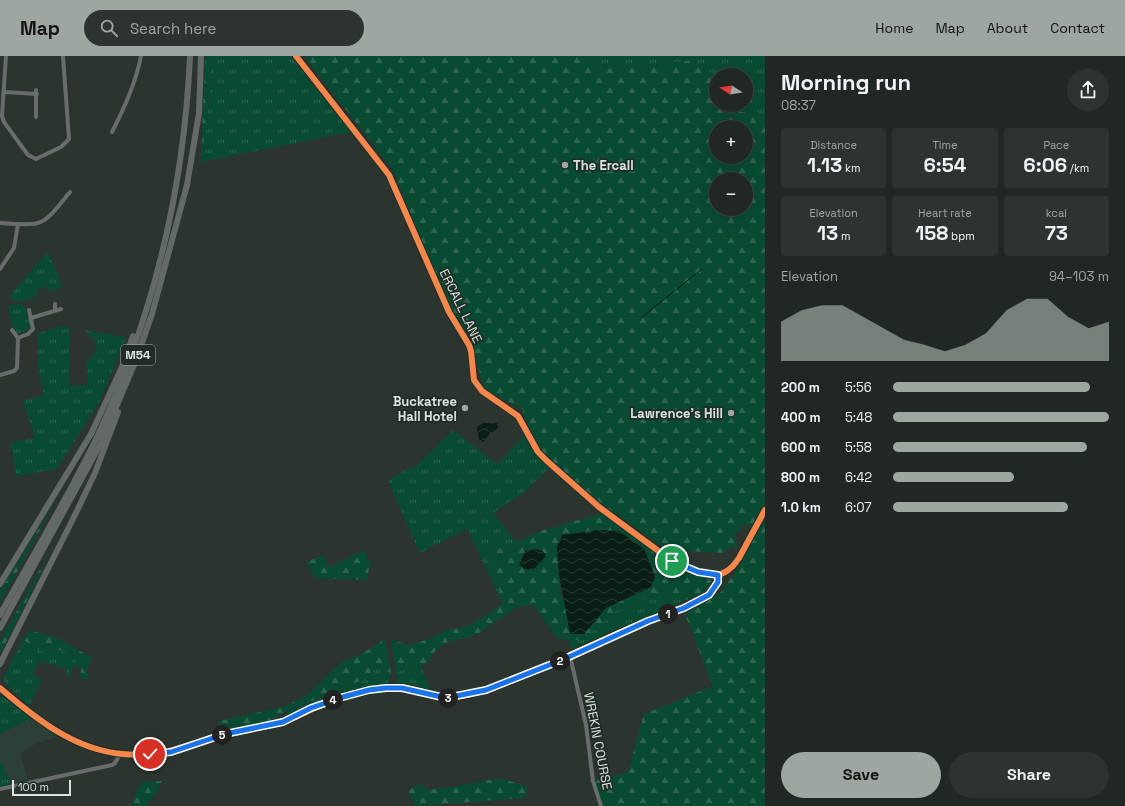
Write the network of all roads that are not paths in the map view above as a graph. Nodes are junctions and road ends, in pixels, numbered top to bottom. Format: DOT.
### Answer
graph roads {
  1 [pos="6,56"];
  2 [pos="63,56"];
  3 [pos="141,56"];
  4 [pos="190,56"];
  5 [pos="201,56"];
  6 [pos="296,56"];
  7 [pos="4,92"];
  8 [pos="36,117"];
  9 [pos="112,132"];
  10 [pos="70,192"];
  11 [pos="0,223"];
  12 [pos="18,224"];
  13 [pos="0,269"];
  14 [pos="150,298"];
  15 [pos="55,304"];
  16 [pos="61,309"];
  17 [pos="29,310"];
  18 [pos="55,310"];
  19 [pos="31,318"];
  20 [pos="12,330"];
  21 [pos="18,338"];
  22 [pos="0,375"];
  23 [pos="124,390"];
  24 [pos="765,510"];
  25 [pos="718,575"];
  26 [pos="0,584"];
  27 [pos="0,615"];
  28 [pos="0,628"];
  29 [pos="570,656"];
  30 [pos="0,664"];
  31 [pos="0,688"];
  32 [pos="120,754"];
  33 [pos="0,790"];
  34 [pos="601,806"];
  1 -- 7 [label="street"];
  2 -- 7 [label="street"];
  3 -- 9 [label="street"];
  4 -- 14 [label="highway, M54"];
  5 -- 23 [label="highway, M54"];
  6 -- 25 [label="street, ERCALL LANE"];
  7 -- 8 [label="street"];
  10 -- 12 [label="street"];
  11 -- 12 [label="street"];
  12 -- 13 [label="street"];
  14 -- 26 [label="highway, M54"];
  14 -- 27 [label="highway, M54"];
  15 -- 18 [label="street"];
  16 -- 18 [label="street"];
  17 -- 19 [label="street"];
  18 -- 19 [label="street"];
  19 -- 21 [label="street"];
  20 -- 21 [label="street"];
  21 -- 22 [label="street"];
  23 -- 28 [label="highway, M54"];
  23 -- 30 [label="highway, M54"];
  24 -- 25 [label="street"];
  25 -- 29 [label="street"];
  29 -- 32 [label="street"];
  29 -- 34 [label="street, WREKIN COURSE"];
  31 -- 32 [label="street"];
  32 -- 33 [label="street"];
}
